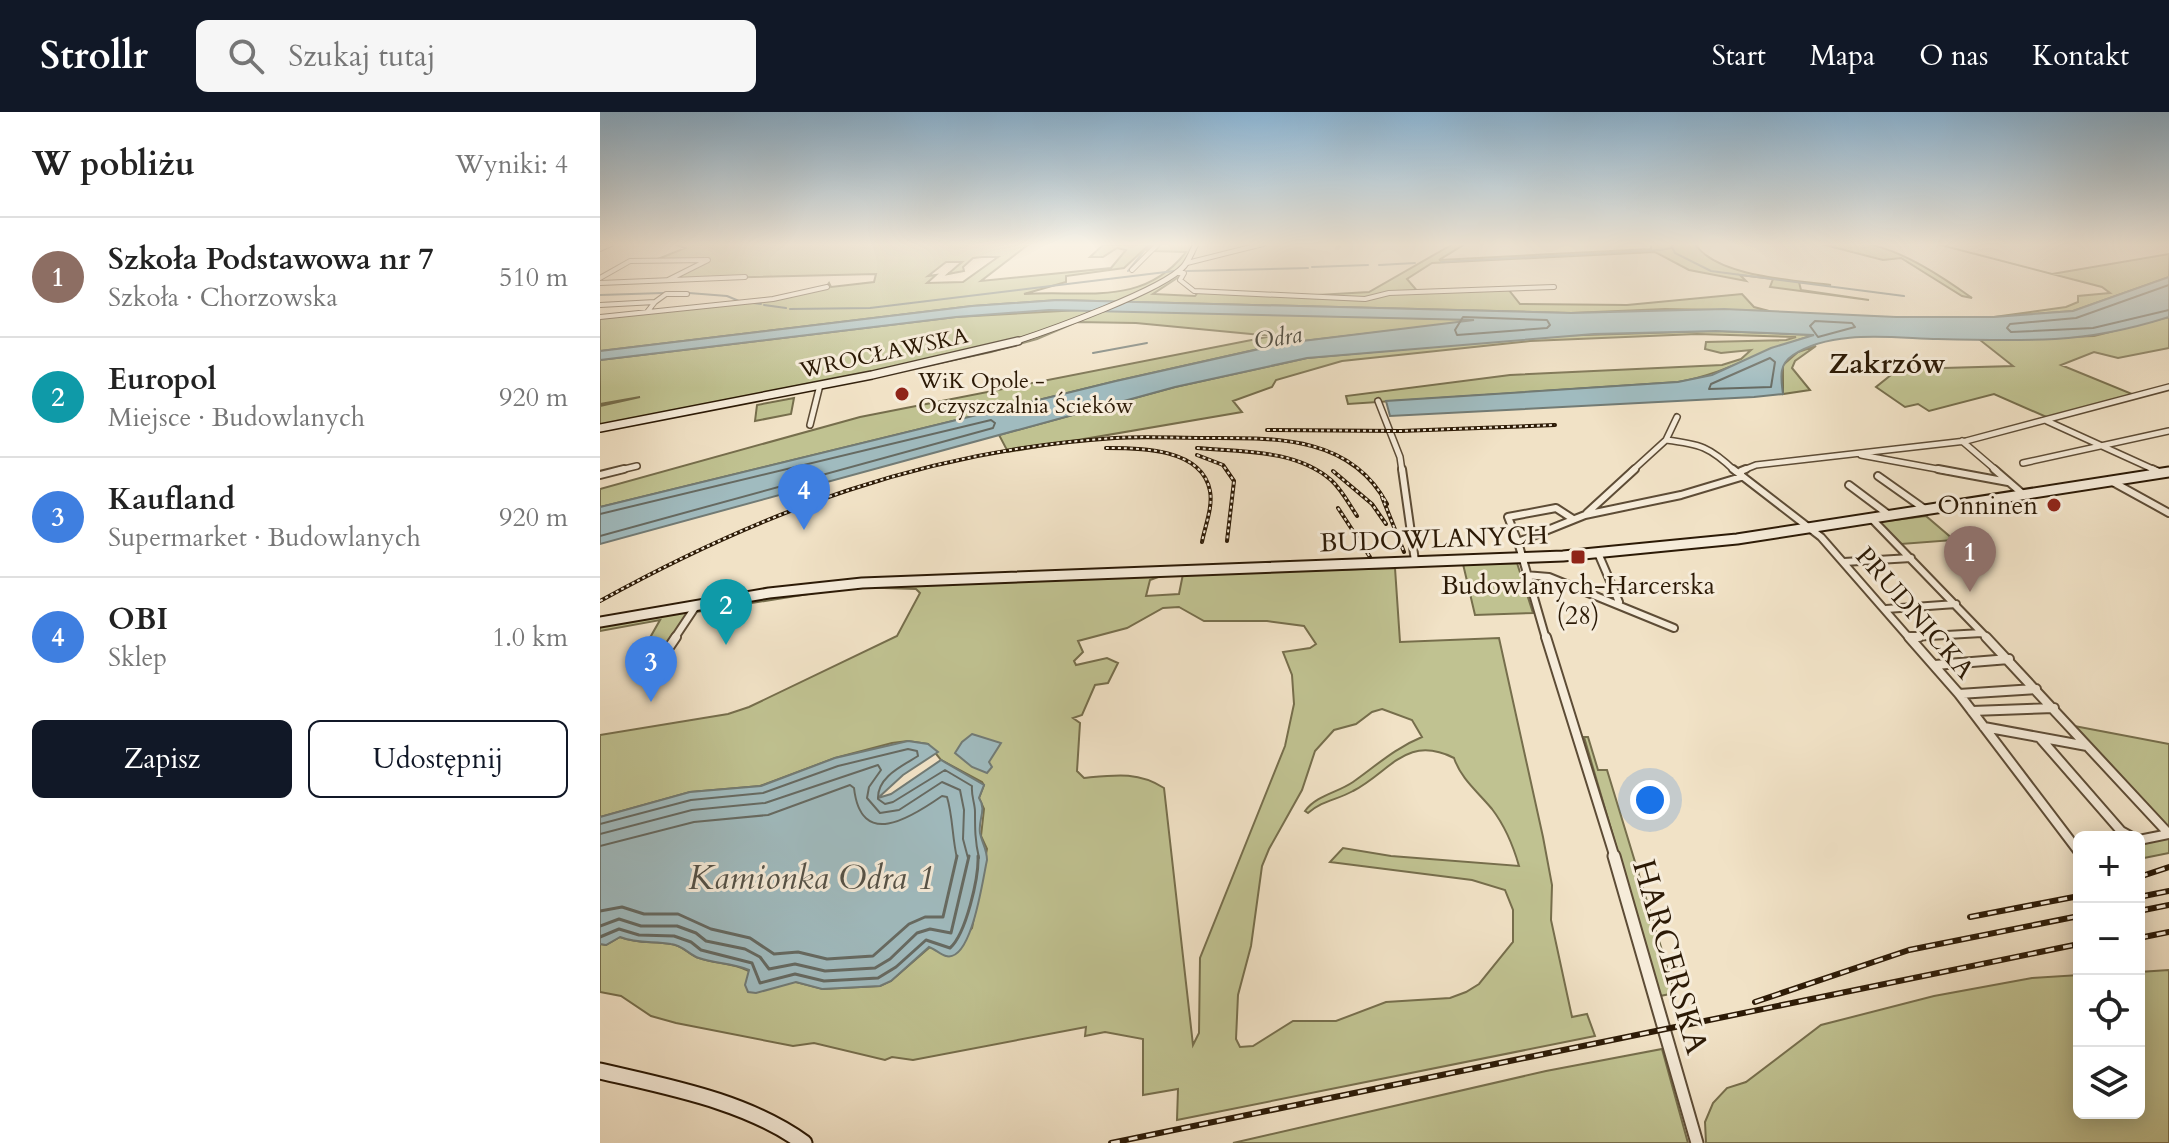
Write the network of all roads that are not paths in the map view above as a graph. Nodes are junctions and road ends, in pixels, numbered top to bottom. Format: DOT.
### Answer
graph roads {
  1 [pos="797,292"];
  2 [pos="1141,292"];
  3 [pos="1232,292"];
  4 [pos="1413,292"];
  5 [pos="687,294"];
  6 [pos="655,302"];
  7 [pos="600,305"];
  8 [pos="647,312"];
  9 [pos="600,317"];
  10 [pos="820,385"];
  11 [pos="2169,387"];
  12 [pos="1378,401"];
  13 [pos="1677,417"];
  14 [pos="2047,421"];
  15 [pos="810,425"];
  16 [pos="600,428"];
  17 [pos="2169,431"];
  18 [pos="1666,440"];
  19 [pos="1962,441"];
  20 [pos="2101,446"];
  21 [pos="1855,453"];
  22 [pos="2023,463"];
  23 [pos="637,466"];
  24 [pos="2165,473"];
  25 [pos="600,475"];
  26 [pos="1878,476"];
  27 [pos="1741,477"];
  28 [pos="2111,481"];
  29 [pos="2008,482"];
  30 [pos="1849,485"];
  31 [pos="2024,495"];
  32 [pos="1599,505"];
  33 [pos="1608,510"];
  34 [pos="1926,510"];
  35 [pos="2169,513"];
  36 [pos="1585,515"];
  37 [pos="1889,515"];
  38 [pos="1871,518"];
  39 [pos="1573,519"];
  40 [pos="1810,528"];
  41 [pos="1518,542"];
  42 [pos="1598,553"];
  43 [pos="1519,558"];
  44 [pos="1911,558"];
  45 [pos="1415,561"];
  46 [pos="1844,562"];
  47 [pos="1525,575"];
  48 [pos="1619,603"];
  49 [pos="1956,604"];
  50 [pos="696,606"];
  51 [pos="1886,609"];
  52 [pos="600,622"];
  53 [pos="1674,628"];
  54 [pos="1982,633"];
  55 [pos="1911,637"];
  56 [pos="2009,659"];
  57 [pos="1935,665"];
  58 [pos="649,677"];
  59 [pos="2036,689"];
  60 [pos="1959,694"];
  61 [pos="2055,708"];
  62 [pos="1972,711"];
  63 [pos="1984,727"];
  64 [pos="2040,738"];
  65 [pos="2087,746"];
  66 [pos="2121,831"];
  67 [pos="2169,834"];
  68 [pos="2145,839"];
  69 [pos="2073,844"];
  70 [pos="600,1071"];
  71 [pos="804,1143"];
  72 [pos="1697,1143"];
  1 -- 8 [label="street"];
  2 -- 10 [label="main road, WROCŁAWSKA"];
  3 -- 4 [label="street"];
  5 -- 6 [label="street"];
  6 -- 7 [label="street"];
  6 -- 8 [label="street"];
  8 -- 9 [label="street"];
  10 -- 15 [label="street"];
  10 -- 16 [label="main road, WROCŁAWSKA"];
  11 -- 14 [label="street"];
  12 -- 45 [label="street"];
  13 -- 18 [label="street"];
  14 -- 19 [label="street"];
  14 -- 20 [label="street"];
  17 -- 20 [label="street"];
  18 -- 27 [label="street, PRUDNICKA"];
  18 -- 32 [label="street"];
  19 -- 21 [label="street"];
  19 -- 29 [label="street"];
  20 -- 22 [label="street"];
  20 -- 24 [label="street"];
  21 -- 27 [label="street"];
  21 -- 29 [label="street"];
  23 -- 25 [label="street"];
  24 -- 28 [label="main road, BUDOWLANYCH"];
  26 -- 34 [label="street"];
  27 -- 33 [label="street"];
  27 -- 40 [label="street, PRUDNICKA"];
  28 -- 31 [label="main road, BUDOWLANYCH"];
  28 -- 35 [label="street"];
  29 -- 31 [label="street"];
  30 -- 37 [label="street"];
  31 -- 34 [label="main road, BUDOWLANYCH"];
  32 -- 33 [label="street"];
  32 -- 36 [label="street"];
  33 -- 36 [label="street"];
  34 -- 37 [label="main road, BUDOWLANYCH"];
  36 -- 39 [label="street"];
  37 -- 38 [label="main road, BUDOWLANYCH"];
  38 -- 40 [label="main road, BUDOWLANYCH"];
  38 -- 44 [label="street"];
  39 -- 41 [label="street"];
  39 -- 41 [label="street, HARCERSKA"];
  40 -- 42 [label="main road, BUDOWLANYCH"];
  40 -- 46 [label="street, PRUDNICKA"];
  41 -- 43 [label="street, HARCERSKA"];
  42 -- 43 [label="main road, BUDOWLANYCH"];
  42 -- 48 [label="street"];
  43 -- 45 [label="main road, BUDOWLANYCH"];
  43 -- 47 [label="street, HARCERSKA"];
  44 -- 46 [label="street"];
  44 -- 49 [label="street"];
  45 -- 50 [label="main road, BUDOWLANYCH"];
  46 -- 51 [label="street, PRUDNICKA"];
  47 -- 48 [label="street"];
  47 -- 72 [label="street, HARCERSKA"];
  48 -- 53 [label="street"];
  49 -- 51 [label="street"];
  49 -- 54 [label="street"];
  50 -- 52 [label="main road, BUDOWLANYCH"];
  50 -- 58 [label="street"];
  51 -- 55 [label="street, PRUDNICKA"];
  54 -- 55 [label="street"];
  54 -- 56 [label="street"];
  55 -- 57 [label="street, PRUDNICKA"];
  56 -- 57 [label="street"];
  56 -- 59 [label="street"];
  57 -- 60 [label="street, PRUDNICKA"];
  59 -- 60 [label="street"];
  59 -- 61 [label="street"];
  60 -- 62 [label="street, PRUDNICKA"];
  61 -- 62 [label="street"];
  61 -- 65 [label="street"];
  62 -- 63 [label="street, PRUDNICKA"];
  63 -- 64 [label="street"];
  63 -- 69 [label="street, PRUDNICKA"];
  64 -- 65 [label="street"];
  64 -- 66 [label="street"];
  65 -- 67 [label="street"];
  67 -- 68 [label="street"];
  70 -- 71 [label="main road"];
}
